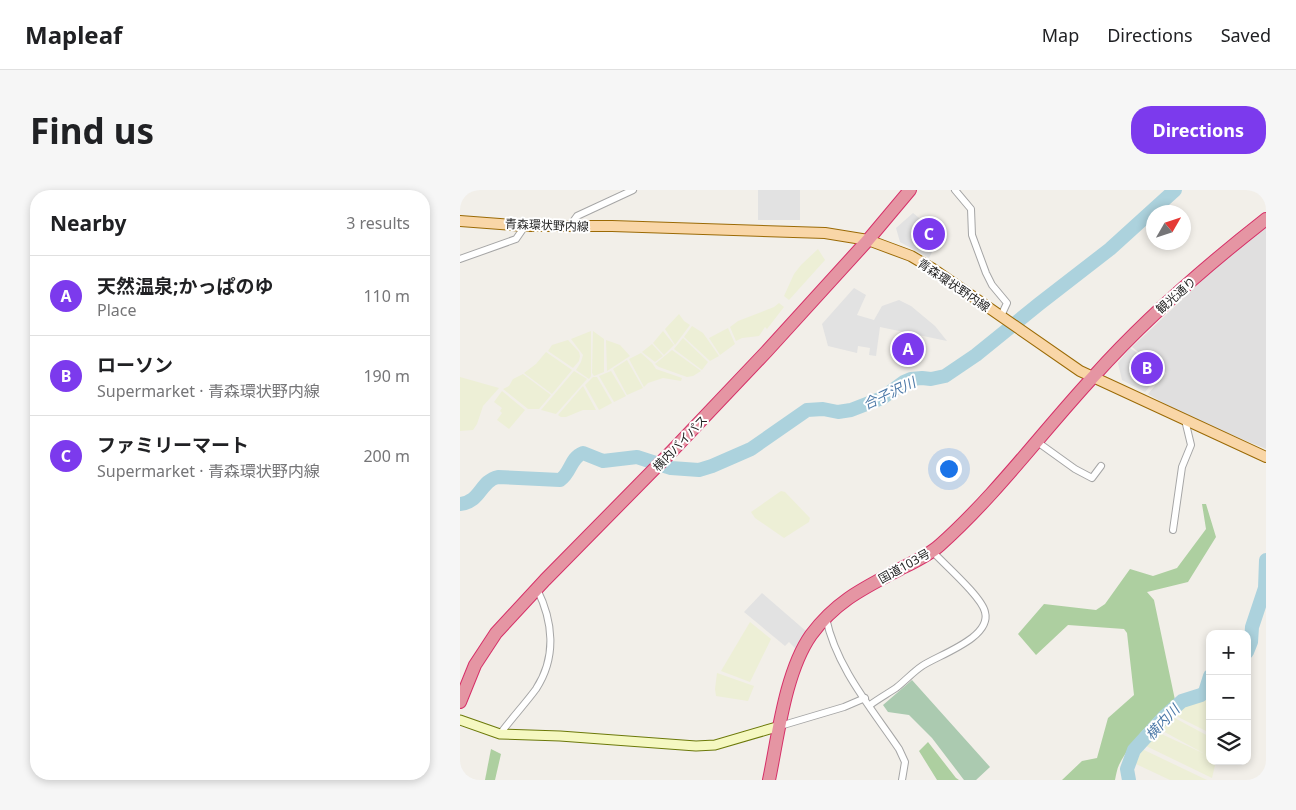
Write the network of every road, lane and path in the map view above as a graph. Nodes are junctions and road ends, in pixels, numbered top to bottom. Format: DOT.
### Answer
graph roads {
  1 [pos="632,190"];
  2 [pos="910,190"];
  3 [pos="955,190"];
  4 [pos="1266,219"];
  5 [pos="460,222"];
  6 [pos="525,226"];
  7 [pos="569,227"];
  8 [pos="868,240"];
  9 [pos="460,259"];
  10 [pos="1003,318"];
  11 [pos="1092,377"];
  12 [pos="1185,420"];
  13 [pos="1036,442"];
  14 [pos="1266,457"];
  15 [pos="1101,466"];
  16 [pos="1173,530"];
  17 [pos="932,551"];
  18 [pos="537,589"];
  19 [pos="826,618"];
  20 [pos="865,698"];
  21 [pos="460,702"];
  22 [pos="870,705"];
  23 [pos="460,720"];
  24 [pos="780,726"];
  25 [pos="500,734"];
  26 [pos="769,780"];
  27 [pos="902,780"];
  1 -- 7 [label="street"];
  2 -- 8 [label="highway, 横内バイパス"];
  3 -- 10 [label="street"];
  4 -- 11 [label="highway, 観光通り"];
  5 -- 6 [label="main road, 青森環状野内線"];
  6 -- 7 [label="main road, 青森環状野内線"];
  6 -- 9 [label="street"];
  7 -- 8 [label="main road, 青森環状野内線"];
  8 -- 10 [label="main road, 青森環状野内線"];
  8 -- 18 [label="highway, 横内バイパス"];
  10 -- 11 [label="main road, 青森環状野内線"];
  11 -- 12 [label="main road, 青森環状野内線"];
  11 -- 13 [label="highway, 国道103号"];
  12 -- 14 [label="main road, 青森環状野内線"];
  12 -- 16 [label="street"];
  13 -- 15 [label="street"];
  13 -- 17 [label="highway, 国道103号"];
  17 -- 19 [label="highway, 国道103号"];
  17 -- 22 [label="street"];
  18 -- 21 [label="highway, 横内バイパス"];
  18 -- 25 [label="street"];
  19 -- 20 [label="street"];
  19 -- 24 [label="highway, 国道103号"];
  20 -- 22 [label="street"];
  20 -- 24 [label="street"];
  22 -- 27 [label="street"];
  23 -- 25 [label="street"];
  24 -- 25 [label="street"];
  24 -- 26 [label="highway, 国道103号"];
}
